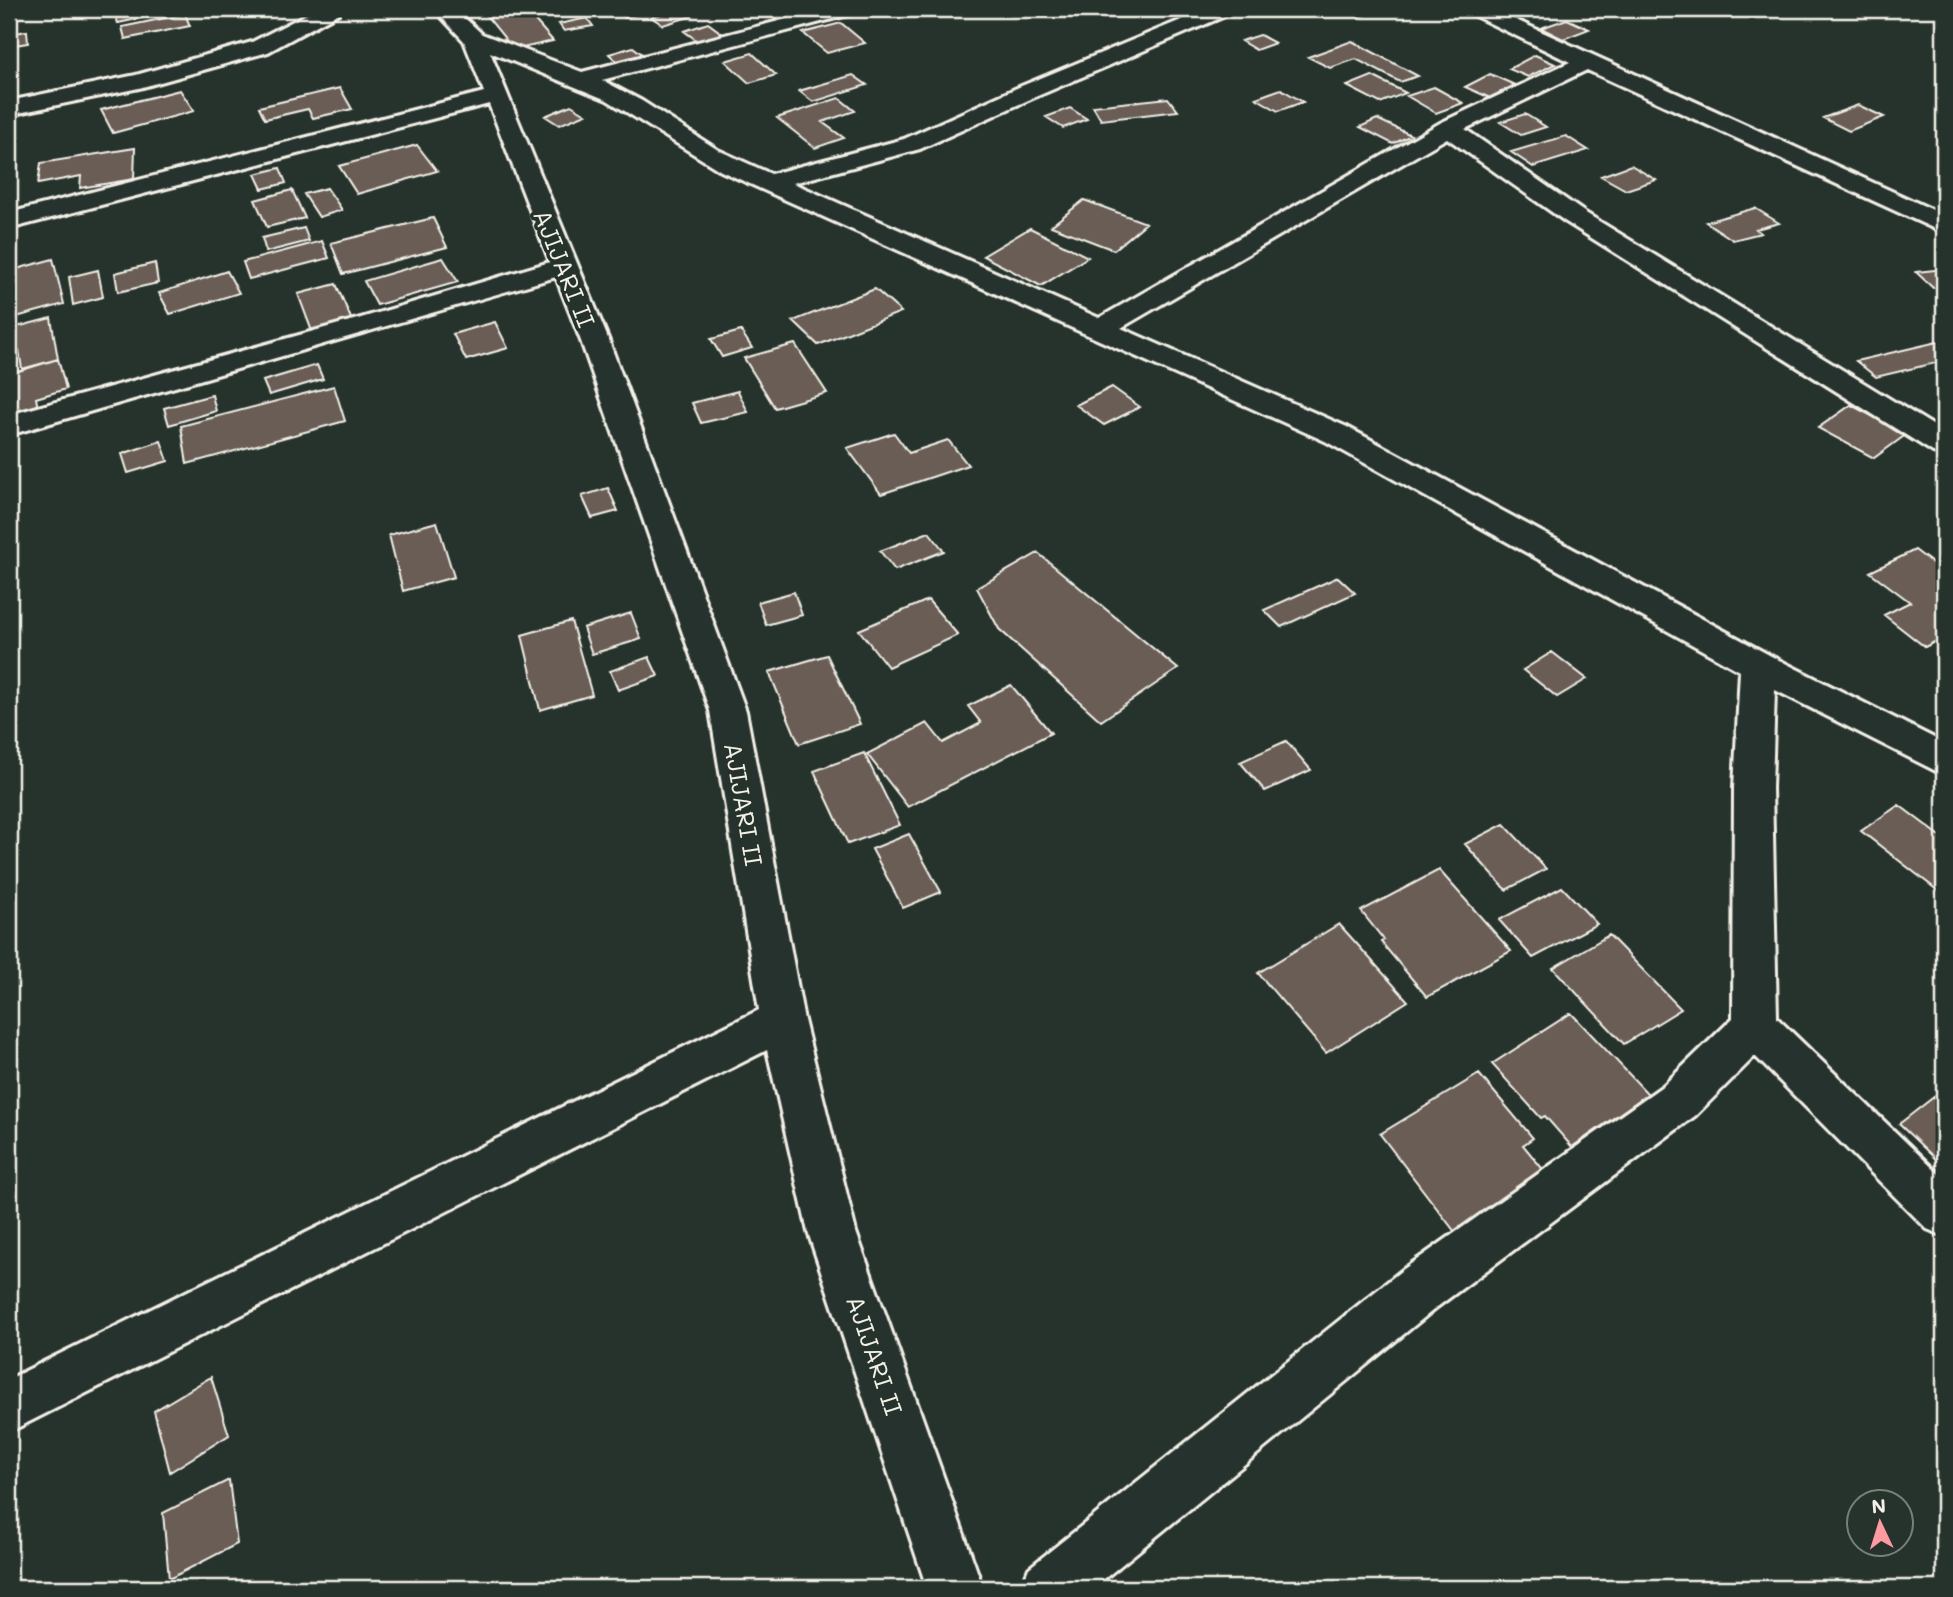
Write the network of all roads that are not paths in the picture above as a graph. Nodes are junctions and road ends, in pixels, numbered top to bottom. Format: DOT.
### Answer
graph roads {
  1 [pos="332,9"];
  2 [pos="444,9"];
  3 [pos="848,9"];
  4 [pos="1225,9"];
  5 [pos="1476,9"];
  6 [pos="474,39"];
  7 [pos="1587,62"];
  8 [pos="580,79"];
  9 [pos="497,95"];
  10 [pos="9,108"];
  11 [pos="1448,128"];
  12 [pos="770,182"];
  13 [pos="9,221"];
  14 [pos="1944,224"];
  15 [pos="563,267"];
  16 [pos="1099,329"];
  17 [pos="9,425"];
  18 [pos="1944,445"];
  19 [pos="1758,665"];
  20 [pos="1944,760"];
  21 [pos="782,1020"];
  22 [pos="1755,1026"];
  23 [pos="1944,1212"];
  24 [pos="9,1406"];
  25 [pos="955,1588"];
  26 [pos="1049,1588"];
  1 -- 10 [label="street"];
  2 -- 6 [label="street"];
  3 -- 8 [label="street"];
  4 -- 12 [label="street"];
  5 -- 7 [label="street"];
  6 -- 8 [label="street"];
  6 -- 9 [label="street, AJIJARI II"];
  7 -- 11 [label="street"];
  7 -- 14 [label="street"];
  8 -- 12 [label="street"];
  9 -- 13 [label="street"];
  9 -- 15 [label="street, AJIJARI II"];
  11 -- 16 [label="street"];
  11 -- 18 [label="street"];
  12 -- 16 [label="street"];
  15 -- 17 [label="street"];
  15 -- 21 [label="street, AJIJARI II"];
  16 -- 19 [label="street"];
  19 -- 20 [label="street"];
  19 -- 22 [label="street"];
  21 -- 24 [label="street"];
  21 -- 25 [label="street, AJIJARI II"];
  22 -- 23 [label="street"];
  22 -- 26 [label="street"];
}
